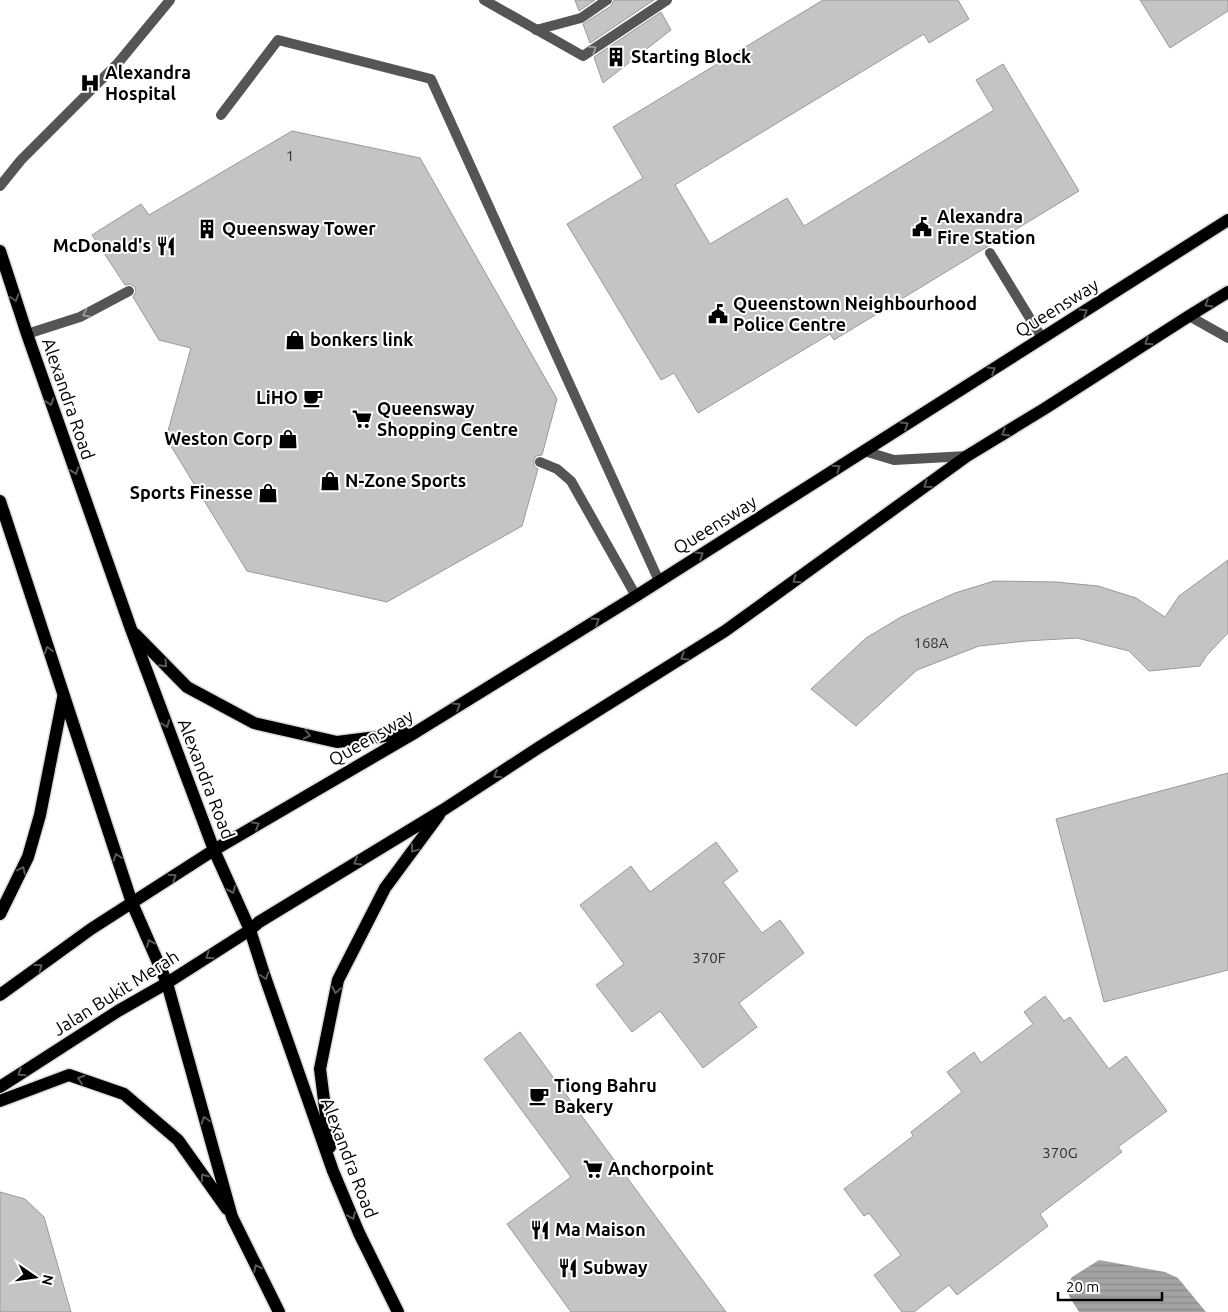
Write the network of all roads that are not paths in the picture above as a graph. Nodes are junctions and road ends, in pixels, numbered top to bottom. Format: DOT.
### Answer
graph roads {
  1 [pos="170,0"];
  2 [pos="484,0"];
  3 [pos="607,0"];
  4 [pos="667,0"];
  5 [pos="536,30"];
  6 [pos="221,115"];
  7 [pos="0,186"];
  8 [pos="1228,220"];
  9 [pos="0,251"];
  10 [pos="990,253"];
  11 [pos="129,292"];
  12 [pos="1228,292"];
  13 [pos="1189,316"];
  14 [pos="27,334"];
  15 [pos="1042,338"];
  16 [pos="1228,338"];
  17 [pos="864,451"];
  18 [pos="967,456"];
  19 [pos="540,462"];
  20 [pos="0,501"];
  21 [pos="659,581"];
  22 [pos="636,596"];
  23 [pos="131,629"];
  24 [pos="64,696"];
  25 [pos="416,732"];
  26 [pos="443,810"];
  27 [pos="214,850"];
  28 [pos="132,903"];
  29 [pos="0,914"];
  30 [pos="250,930"];
  31 [pos="167,983"];
  32 [pos="0,995"];
  33 [pos="0,1087"];
  34 [pos="0,1101"];
  35 [pos="333,1171"];
  36 [pos="232,1217"];
  37 [pos="279,1312"];
  38 [pos="398,1312"];
  1 -- 7 [label="lane"];
  2 -- 5 [label="lane"];
  3 -- 5 [label="lane"];
  5 -- 4 [label="lane, one-way"];
  6 -- 21 [label="lane"];
  15 -- 8 [label="main road, Queensway, one-way"];
  9 -- 14 [label="main road, Alexandra Road, one-way"];
  10 -- 15 [label="lane"];
  11 -- 14 [label="lane, one-way"];
  12 -- 13 [label="main road, one-way"];
  13 -- 16 [label="lane"];
  13 -- 18 [label="main road, one-way"];
  14 -- 23 [label="main road, Alexandra Road, one-way"];
  17 -- 15 [label="main road, Queensway, one-way"];
  17 -- 18 [label="lane"];
  21 -- 17 [label="main road, Queensway, one-way"];
  18 -- 26 [label="main road, one-way"];
  19 -- 22 [label="lane"];
  24 -- 20 [label="main road, one-way"];
  21 -- 22 [label="main road, Queensway"];
  25 -- 22 [label="main road, Queensway, one-way"];
  23 -- 25 [label="main road, one-way"];
  23 -- 27 [label="main road, Alexandra Road, one-way"];
  28 -- 24 [label="main road, one-way"];
  29 -- 24 [label="main road, one-way"];
  27 -- 25 [label="main road, Queensway, one-way"];
  26 -- 30 [label="main road, one-way"];
  26 -- 35 [label="main road, one-way"];
  28 -- 27 [label="main road, one-way"];
  27 -- 30 [label="main road, Alexandra Road, one-way"];
  31 -- 28 [label="main road, one-way"];
  32 -- 28 [label="main road, one-way"];
  30 -- 31 [label="main road, Jalan Bukit Merah, one-way"];
  30 -- 35 [label="main road, Alexandra Road, one-way"];
  31 -- 33 [label="main road, Jalan Bukit Merah, one-way"];
  36 -- 31 [label="main road, one-way"];
  36 -- 34 [label="main road, one-way"];
  35 -- 38 [label="main road, Alexandra Road, one-way"];
  37 -- 36 [label="main road, one-way"];
}
